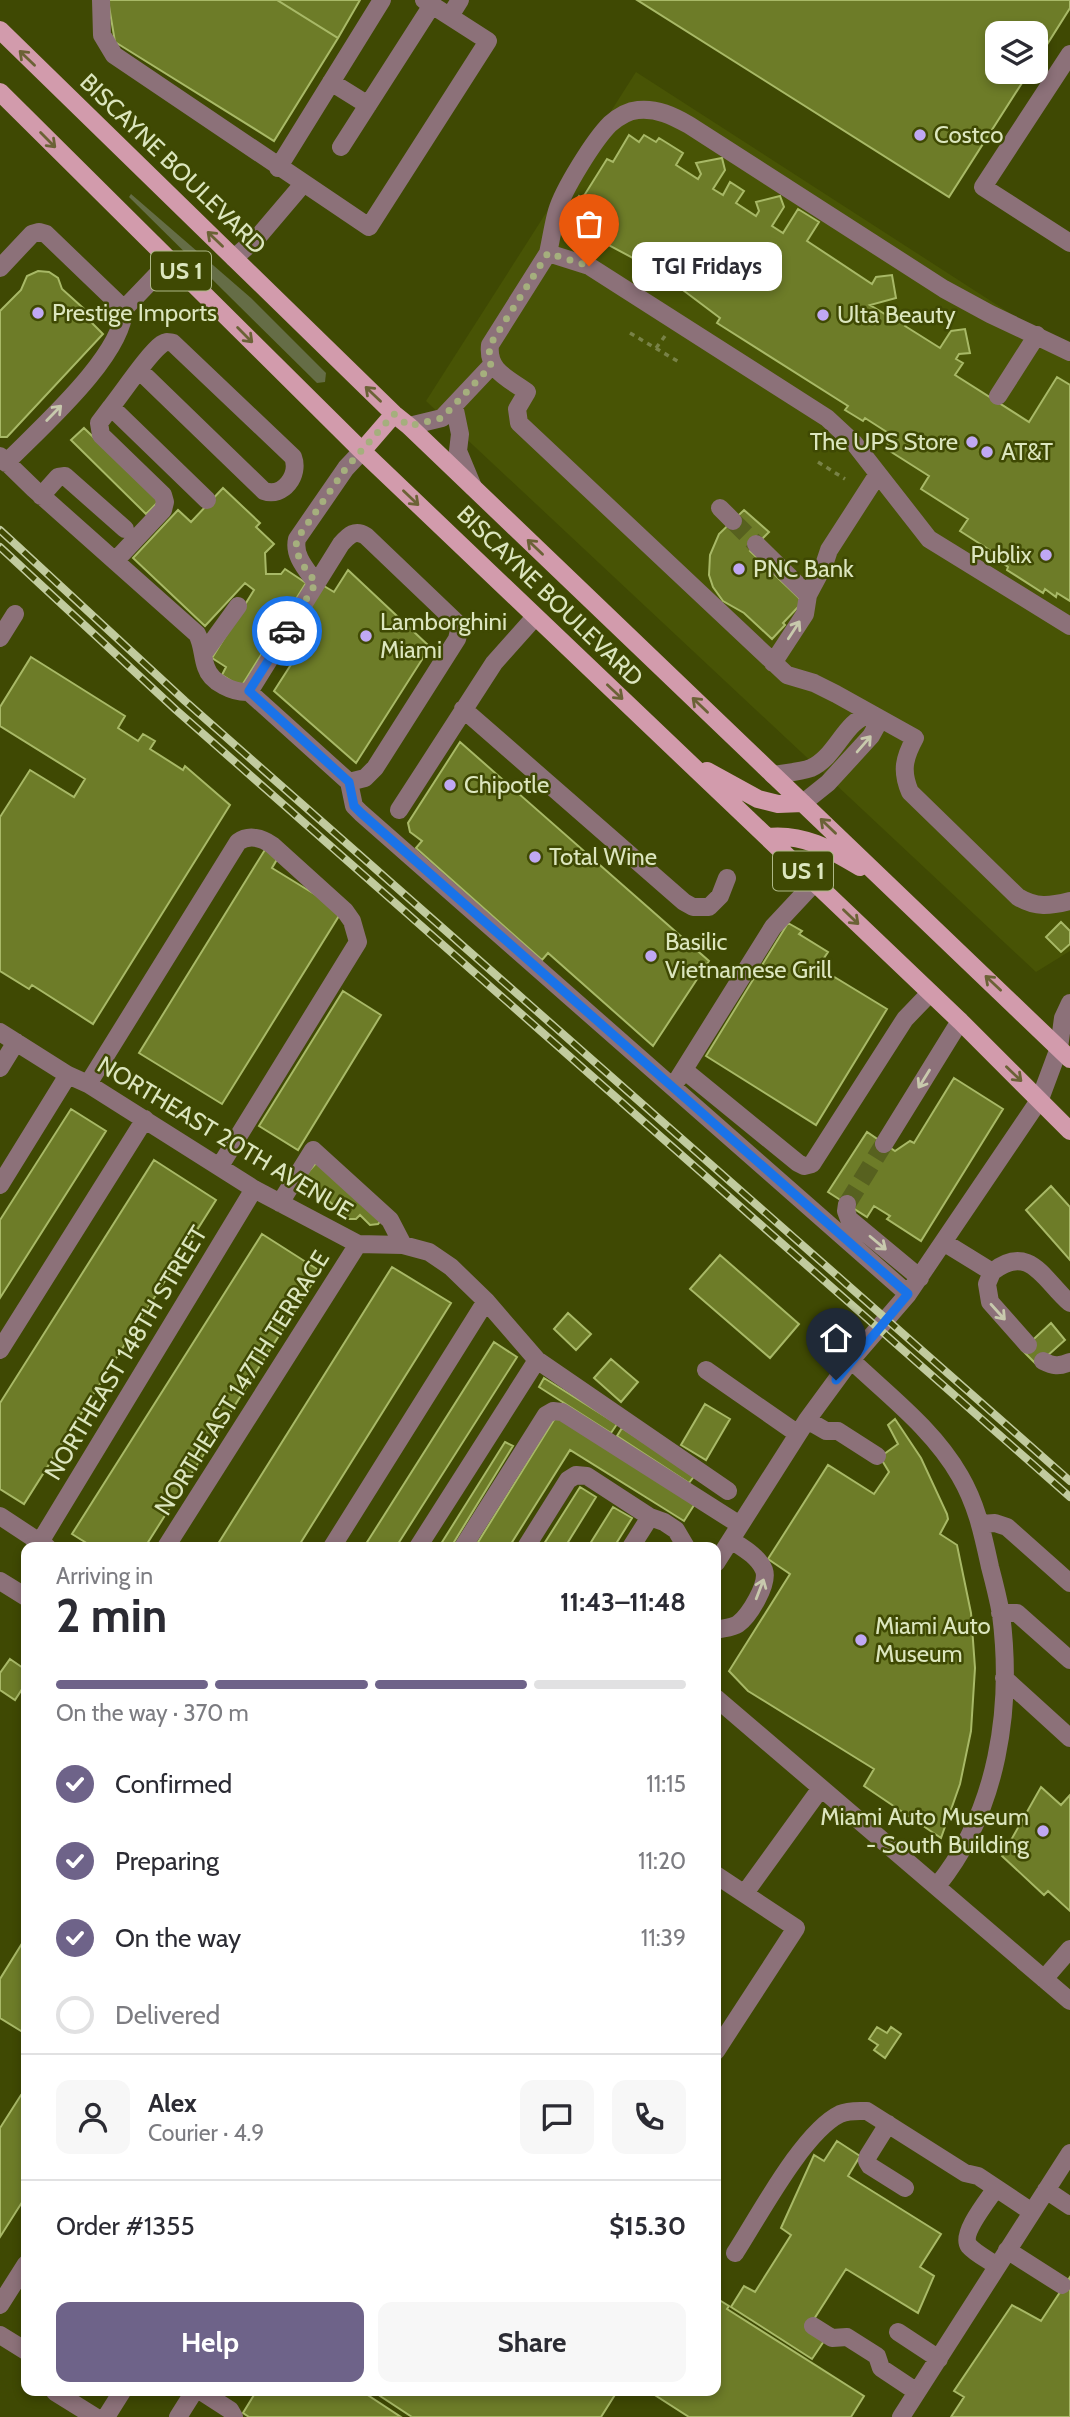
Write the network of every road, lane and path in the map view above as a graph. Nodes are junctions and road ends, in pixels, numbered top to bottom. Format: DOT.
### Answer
graph roads {
  1 [pos="101,0"];
  2 [pos="382,0"];
  3 [pos="460,0"];
  4 [pos="428,3"];
  5 [pos="450,16"];
  6 [pos="0,30"];
  7 [pos="1070,54"];
  8 [pos="331,82"];
  9 [pos="0,92"];
  10 [pos="368,105"];
  11 [pos="341,147"];
  12 [pos="278,168"];
  13 [pos="303,184"];
  14 [pos="1070,243"];
  15 [pos="548,253"];
  16 [pos="234,258"];
  17 [pos="171,260"];
  18 [pos="0,268"];
  19 [pos="124,309"];
  20 [pos="668,331"];
  21 [pos="630,333"];
  22 [pos="1037,335"];
  23 [pos="656,348"];
  24 [pos="1070,352"];
  25 [pos="679,362"];
  26 [pos="491,366"];
  27 [pos="140,371"];
  28 [pos="998,396"];
  29 [pos="454,405"];
  30 [pos="111,407"];
  31 [pos="394,414"];
  32 [pos="409,426"];
  33 [pos="362,451"];
  34 [pos="3,459"];
  35 [pos="818,462"];
  36 [pos="878,474"];
  37 [pos="845,479"];
  38 [pos="473,487"];
  39 [pos="41,496"];
  40 [pos="207,500"];
  41 [pos="125,529"];
  42 [pos="757,544"];
  43 [pos="115,561"];
  44 [pos="316,583"];
  45 [pos="808,595"];
  46 [pos="237,606"];
  47 [pos="15,614"];
  48 [pos="535,617"];
  49 [pos="1070,626"];
  50 [pos="0,638"];
  51 [pos="204,653"];
  52 [pos="774,663"];
  53 [pos="249,691"];
  54 [pos="463,709"];
  55 [pos="870,714"];
  56 [pos="686,759"];
  57 [pos="773,775"];
  58 [pos="349,782"];
  59 [pos="803,803"];
  60 [pos="400,810"];
  61 [pos="767,837"];
  62 [pos="727,878"];
  63 [pos="884,881"];
  64 [pos="815,882"];
  65 [pos="1070,901"];
  66 [pos="930,993"];
  67 [pos="1070,1003"];
  68 [pos="960,1021"];
  69 [pos="0,1032"];
  70 [pos="16,1042"];
  71 [pos="1066,1050"];
  72 [pos="0,1069"];
  73 [pos="684,1070"];
  74 [pos="68,1075"];
  75 [pos="88,1084"];
  76 [pos="673,1087"];
  77 [pos="1040,1099"];
  78 [pos="145,1119"];
  79 [pos="1070,1131"];
  80 [pos="884,1144"];
  81 [pos="220,1166"];
  82 [pos="0,1185"];
  83 [pos="254,1189"];
  84 [pos="280,1203"];
  85 [pos="847,1204"];
  86 [pos="944,1242"];
  87 [pos="358,1244"];
  88 [pos="403,1245"];
  89 [pos="992,1272"];
  90 [pos="920,1278"];
  91 [pos="908,1294"];
  92 [pos="486,1301"];
  93 [pos="1070,1303"];
  94 [pos="1028,1345"];
  95 [pos="0,1350"];
  96 [pos="537,1360"];
  97 [pos="851,1360"];
  98 [pos="1043,1360"];
  99 [pos="1070,1362"];
  100 [pos="706,1370"];
  101 [pos="803,1427"];
  102 [pos="877,1456"];
  103 [pos="728,1491"];
  104 [pos="0,1516"];
  105 [pos="650,1517"];
  106 [pos="981,1524"];
  107 [pos="735,1532"];
  108 [pos="39,1542"];
  109 [pos="45,1542"];
  110 [pos="169,1542"];
  111 [pos="335,1542"];
  112 [pos="421,1542"];
  113 [pos="466,1542"];
  114 [pos="529,1542"];
  115 [pos="634,1542"];
  116 [pos="683,1542"];
  117 [pos="721,1555"];
  118 [pos="0,1581"];
  119 [pos="1070,1583"];
  120 [pos="21,1594"];
  121 [pos="1000,1613"];
  122 [pos="721,1629"];
  123 [pos="1070,1660"];
  124 [pos="1004,1678"];
  125 [pos="721,1702"];
  126 [pos="1070,1738"];
  127 [pos="821,1788"];
  128 [pos="721,1878"];
  129 [pos="937,1886"];
  130 [pos="745,1893"];
  131 [pos="1070,1949"];
  132 [pos="1044,1979"];
  133 [pos="1070,2001"];
  134 [pos="721,2043"];
  135 [pos="888,2124"];
  136 [pos="1070,2154"];
  137 [pos="905,2188"];
  138 [pos="996,2188"];
  139 [pos="1046,2190"];
  140 [pos="1070,2206"];
  141 [pos="1032,2212"];
  142 [pos="1007,2250"];
  143 [pos="735,2253"];
  144 [pos="997,2266"];
  145 [pos="21,2272"];
  146 [pos="1062,2285"];
  147 [pos="0,2305"];
  148 [pos="813,2326"];
  149 [pos="898,2332"];
  150 [pos="0,2335"];
  151 [pos="21,2348"];
  152 [pos="939,2359"];
  153 [pos="917,2392"];
  154 [pos="62,2396"];
  155 [pos="119,2396"];
  156 [pos="193,2396"];
  157 [pos="207,2396"];
  158 [pos="96,2417"];
  159 [pos="106,2417"];
  160 [pos="178,2417"];
  161 [pos="234,2417"];
  162 [pos="901,2417"];
  1 -- 12 [label="street"];
  2 -- 8 [label="street"];
  3 -- 5 [label="street"];
  4 -- 5 [label="street"];
  4 -- 10 [label="street"];
  5 -- 13 [label="street"];
  16 -- 6 [label="main road, BISCAYNE BOULEVARD / US 1, one-way"];
  7 -- 14 [label="street"];
  8 -- 10 [label="street"];
  8 -- 12 [label="street"];
  9 -- 17 [label="main road, BISCAYNE BOULEVARD / US 1, one-way"];
  10 -- 11 [label="street"];
  12 -- 13 [label="street"];
  13 -- 16 [label="street"];
  15 -- 22 [label="street"];
  15 -- 26 [label="street"];
  15 -- 36 [label="street"];
  31 -- 16 [label="main road, BISCAYNE BOULEVARD / US 1, one-way"];
  17 -- 19 [label="street"];
  17 -- 33 [label="main road, BISCAYNE BOULEVARD / US 1, one-way"];
  18 -- 19 [label="street"];
  34 -- 19 [label="street, one-way"];
  20 -- 23 [label="path"];
  21 -- 23 [label="path"];
  22 -- 24 [label="street"];
  22 -- 28 [label="street"];
  23 -- 25 [label="path"];
  26 -- 29 [label="street"];
  26 -- 52 [label="street"];
  27 -- 27 [label="street"];
  27 -- 30 [label="street"];
  29 -- 32 [label="street"];
  29 -- 38 [label="street"];
  30 -- 40 [label="street"];
  30 -- 43 [label="street"];
  31 -- 32 [label="main road, BISCAYNE BOULEVARD / US 1"];
  31 -- 33 [label="main road"];
  32 -- 38 [label="main road, BISCAYNE BOULEVARD / US 1"];
  33 -- 44 [label="street"];
  33 -- 48 [label="main road, BISCAYNE BOULEVARD / US 1, one-way"];
  34 -- 39 [label="street"];
  35 -- 37 [label="path"];
  36 -- 45 [label="street"];
  36 -- 49 [label="street"];
  57 -- 38 [label="main road, BISCAYNE BOULEVARD / US 1, one-way"];
  39 -- 41 [label="street"];
  39 -- 43 [label="street"];
  42 -- 45 [label="street"];
  43 -- 51 [label="street"];
  44 -- 53 [label="street"];
  44 -- 58 [label="street"];
  52 -- 45 [label="street, one-way"];
  46 -- 51 [label="street"];
  47 -- 50 [label="street"];
  48 -- 54 [label="street"];
  48 -- 56 [label="main road, BISCAYNE BOULEVARD / US 1, one-way"];
  51 -- 53 [label="street"];
  52 -- 55 [label="street"];
  53 -- 58 [label="street"];
  54 -- 60 [label="street"];
  54 -- 62 [label="street"];
  55 -- 57 [label="street"];
  59 -- 55 [label="street, one-way"];
  55 -- 65 [label="street"];
  56 -- 59 [label="main road"];
  56 -- 61 [label="main road, BISCAYNE BOULEVARD / US 1"];
  57 -- 59 [label="main road, BISCAYNE BOULEVARD / US 1"];
  58 -- 76 [label="street"];
  63 -- 59 [label="main road, BISCAYNE BOULEVARD / US 1, one-way"];
  61 -- 63 [label="main road"];
  61 -- 64 [label="main road, BISCAYNE BOULEVARD / US 1"];
  71 -- 63 [label="main road, BISCAYNE BOULEVARD / US 1, one-way"];
  64 -- 66 [label="main road, BISCAYNE BOULEVARD / US 1, one-way"];
  64 -- 73 [label="street"];
  66 -- 68 [label="main road, BISCAYNE BOULEVARD / US 1"];
  66 -- 73 [label="street"];
  67 -- 71 [label="street"];
  68 -- 77 [label="main road, BISCAYNE BOULEVARD / US 1, one-way"];
  68 -- 80 [label="street, one-way"];
  69 -- 70 [label="street, NORTHEAST 20TH AVENUE"];
  70 -- 72 [label="street"];
  70 -- 74 [label="street, NORTHEAST 20TH AVENUE"];
  71 -- 77 [label="street"];
  73 -- 76 [label="street"];
  74 -- 75 [label="street, NORTHEAST 20TH AVENUE"];
  74 -- 82 [label="street"];
  75 -- 78 [label="street, NORTHEAST 20TH AVENUE"];
  75 -- 81 [label="street"];
  76 -- 91 [label="street"];
  77 -- 79 [label="main road, BISCAYNE BOULEVARD / US 1"];
  77 -- 86 [label="street"];
  78 -- 81 [label="street, NORTHEAST 20TH AVENUE"];
  78 -- 95 [label="street"];
  81 -- 83 [label="street, NORTHEAST 20TH AVENUE"];
  83 -- 84 [label="street, NORTHEAST 20TH AVENUE"];
  83 -- 109 [label="street, NORTHEAST 148TH STREET"];
  84 -- 87 [label="street, NORTHEAST 20TH AVENUE"];
  84 -- 88 [label="street"];
  85 -- 90 [label="street, one-way"];
  86 -- 89 [label="street"];
  86 -- 90 [label="street"];
  87 -- 88 [label="street, NORTHEAST 20TH AVENUE"];
  87 -- 110 [label="street, NORTHEAST 147TH TERRACE"];
  88 -- 92 [label="street, NORTHEAST 20TH AVENUE"];
  89 -- 93 [label="street"];
  89 -- 94 [label="street, one-way"];
  90 -- 91 [label="street"];
  91 -- 97 [label="street"];
  92 -- 96 [label="street, NORTHEAST 20TH AVENUE"];
  92 -- 111 [label="street"];
  96 -- 103 [label="street, NORTHEAST 20TH AVENUE"];
  96 -- 112 [label="street"];
  97 -- 101 [label="street"];
  97 -- 106 [label="street"];
  98 -- 99 [label="street"];
  100 -- 101 [label="street"];
  101 -- 102 [label="street"];
  101 -- 107 [label="street"];
  104 -- 108 [label="street"];
  105 -- 114 [label="street"];
  105 -- 115 [label="street"];
  105 -- 116 [label="street"];
  106 -- 119 [label="street"];
  106 -- 121 [label="street"];
  107 -- 113 [label="street"];
  107 -- 117 [label="street"];
  122 -- 107 [label="street, one-way"];
  118 -- 120 [label="street"];
  121 -- 123 [label="street"];
  121 -- 124 [label="street"];
  124 -- 126 [label="street"];
  124 -- 129 [label="street"];
  125 -- 127 [label="street"];
  127 -- 129 [label="street"];
  127 -- 130 [label="street"];
  128 -- 130 [label="street"];
  129 -- 132 [label="street"];
  130 -- 134 [label="street"];
  131 -- 132 [label="street"];
  132 -- 133 [label="street"];
  135 -- 137 [label="street"];
  135 -- 138 [label="street"];
  135 -- 143 [label="street"];
  136 -- 139 [label="street"];
  138 -- 141 [label="street"];
  138 -- 144 [label="street"];
  139 -- 140 [label="street"];
  139 -- 141 [label="street"];
  141 -- 142 [label="street"];
  142 -- 144 [label="street"];
  142 -- 146 [label="street"];
  144 -- 152 [label="street"];
  145 -- 147 [label="street"];
  148 -- 153 [label="street"];
  149 -- 152 [label="street"];
  150 -- 151 [label="street"];
  152 -- 153 [label="street"];
  153 -- 162 [label="street"];
  154 -- 158 [label="street"];
  155 -- 159 [label="street"];
  156 -- 160 [label="street"];
  157 -- 161 [label="street"];
}
